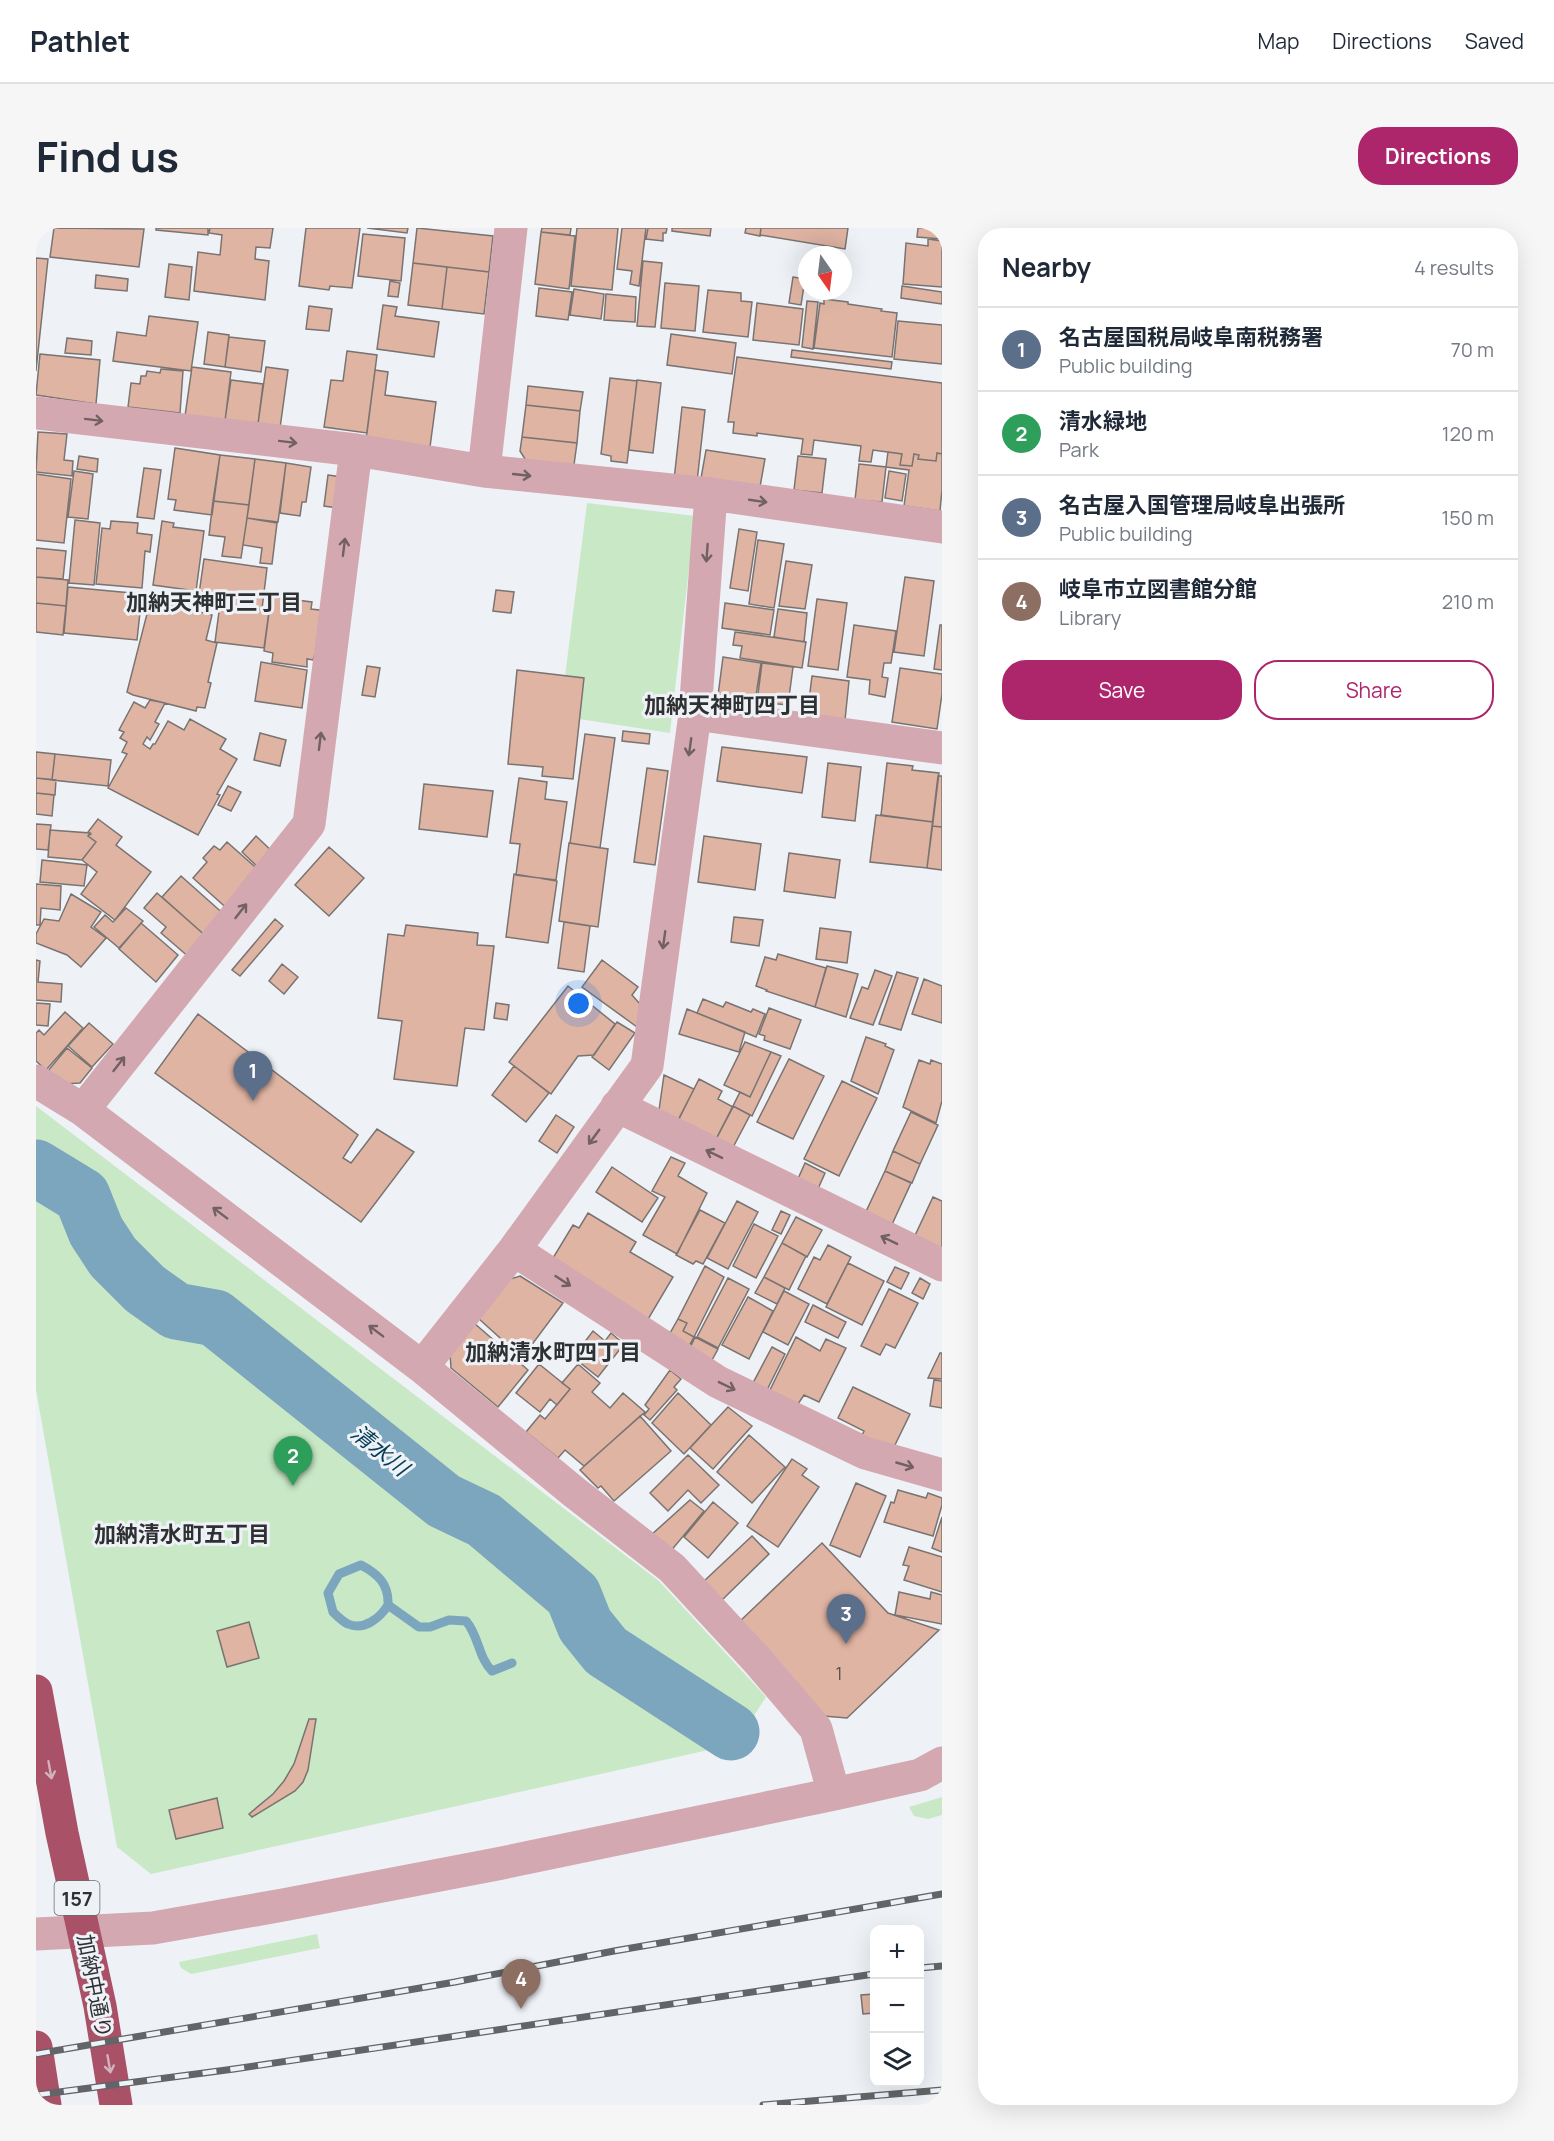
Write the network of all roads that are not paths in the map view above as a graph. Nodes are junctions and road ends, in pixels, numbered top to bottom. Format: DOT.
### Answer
graph roads {
  1 [pos="511,228"];
  2 [pos="36,413"];
  3 [pos="356,450"];
  4 [pos="484,471"];
  5 [pos="711,494"];
  6 [pos="942,527"];
  7 [pos="695,714"];
  8 [pos="942,748"];
  9 [pos="36,1081"];
  10 [pos="617,1106"];
  11 [pos="83,1110"];
  12 [pos="514,1250"];
  13 [pos="942,1265"];
  14 [pos="422,1367"];
  15 [pos="942,1475"];
  16 [pos="36,1691"];
  17 [pos="942,1763"];
  18 [pos="834,1794"];
  19 [pos="84,1931"];
  20 [pos="36,1934"];
  21 [pos="36,2047"];
  22 [pos="45,2105"];
  23 [pos="116,2105"];
  1 -- 4 [label="street"];
  2 -- 3 [label="street, one-way"];
  3 -- 4 [label="street"];
  11 -- 3 [label="street, one-way"];
  4 -- 5 [label="street, one-way"];
  5 -- 6 [label="street, one-way"];
  5 -- 7 [label="street, one-way"];
  7 -- 8 [label="street"];
  7 -- 10 [label="street, one-way"];
  9 -- 11 [label="street"];
  10 -- 12 [label="street, one-way"];
  13 -- 10 [label="street, one-way"];
  14 -- 11 [label="street, one-way"];
  12 -- 14 [label="street"];
  12 -- 15 [label="street, one-way"];
  14 -- 18 [label="street"];
  16 -- 19 [label="highway, 加納中通り / 157, one-way"];
  17 -- 18 [label="street"];
  18 -- 19 [label="street"];
  19 -- 20 [label="street"];
  19 -- 23 [label="highway, 加納中通り / 157, one-way"];
  21 -- 22 [label="highway"];
}
